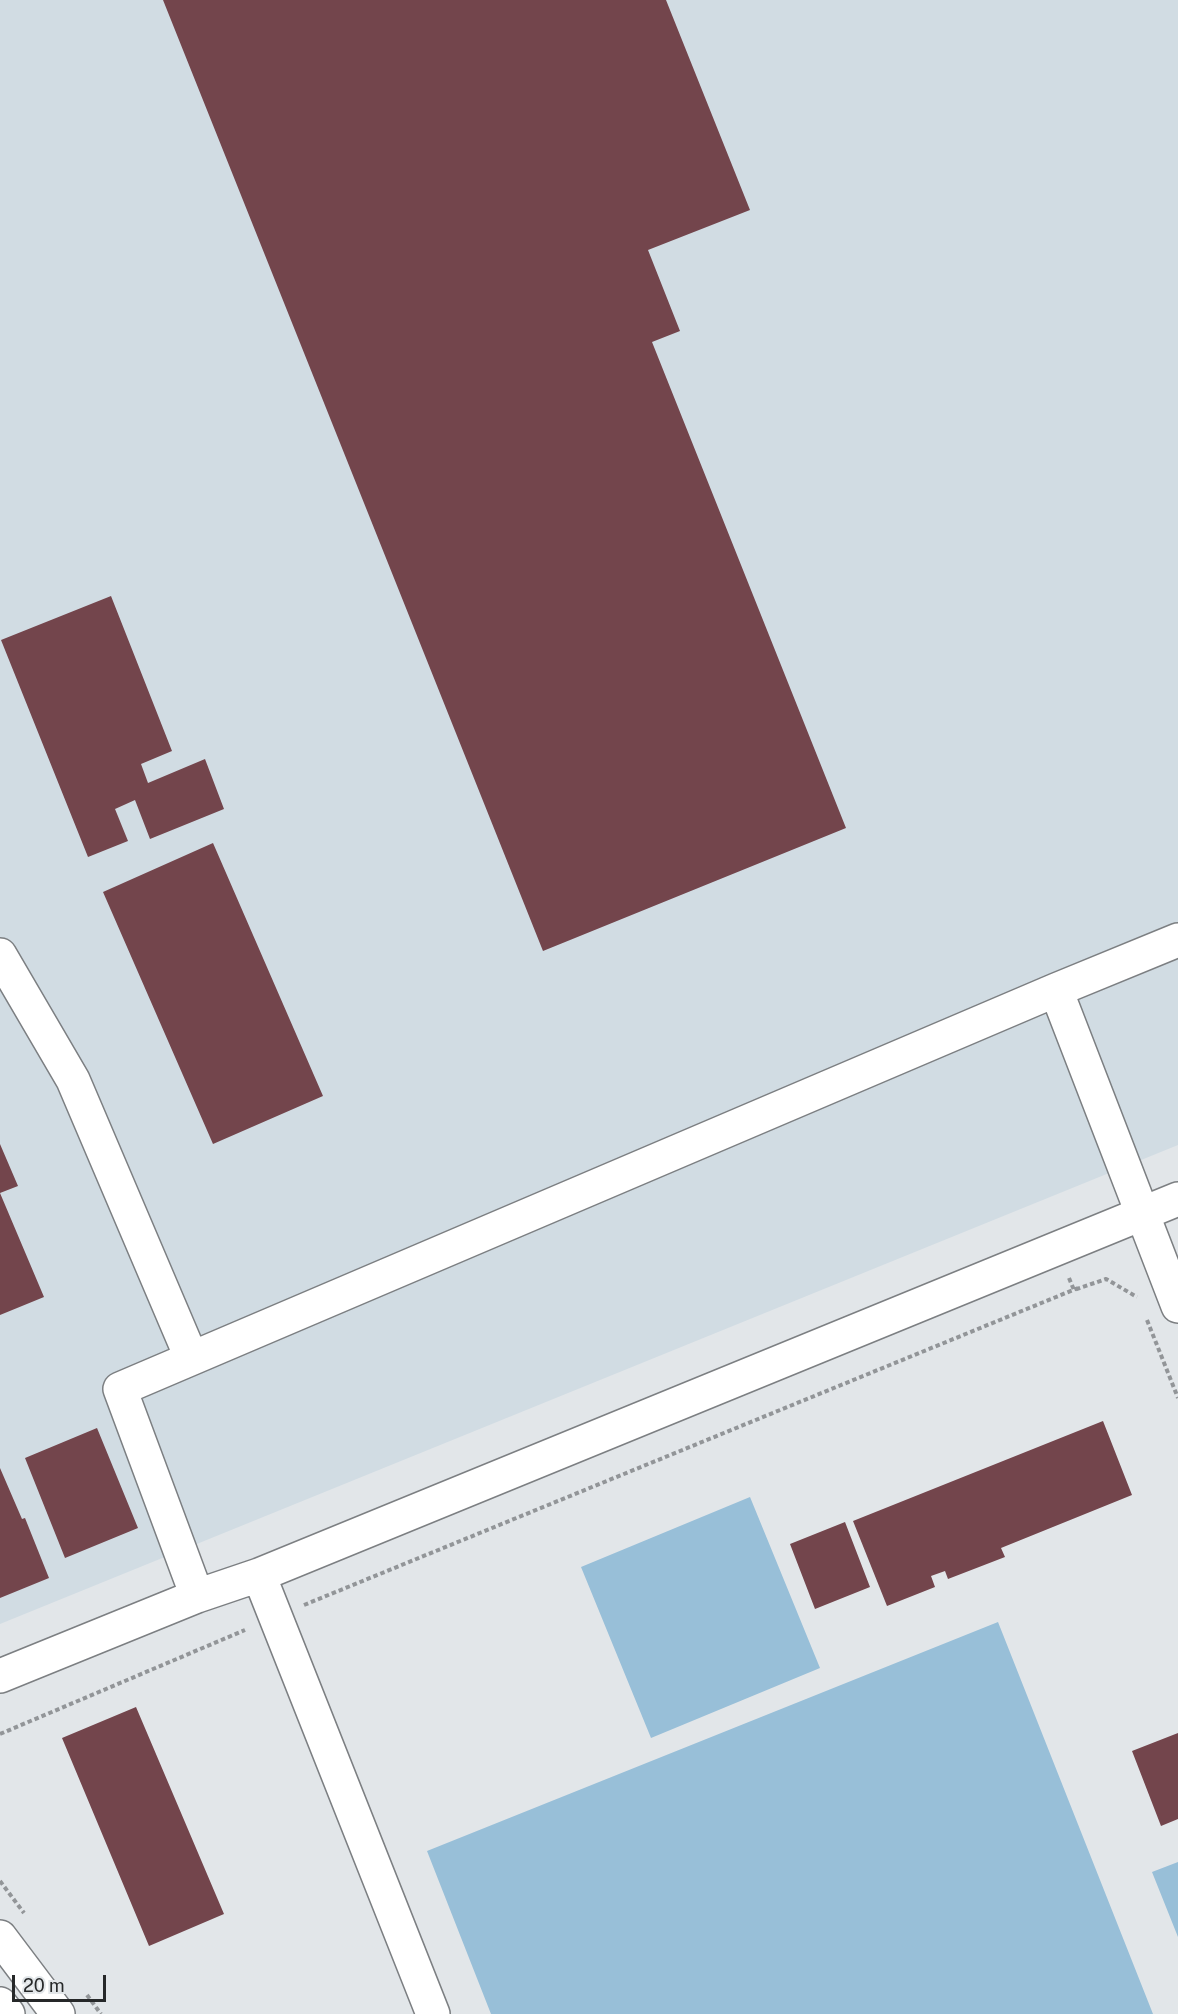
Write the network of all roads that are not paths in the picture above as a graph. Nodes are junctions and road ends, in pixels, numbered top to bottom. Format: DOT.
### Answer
graph roads {
  1 [pos="1178,940"];
  2 [pos="0,954"];
  3 [pos="1056,990"];
  4 [pos="1178,1199"];
  5 [pos="1142,1215"];
  6 [pos="1178,1306"];
  7 [pos="191,1357"];
  8 [pos="259,1575"];
  9 [pos="197,1596"];
  10 [pos="0,1677"];
  11 [pos="0,1937"];
  12 [pos="0,2004"];
  13 [pos="8,2014"];
  14 [pos="58,2014"];
  15 [pos="433,2014"];
  1 -- 3 [label="street"];
  2 -- 7 [label="street"];
  3 -- 5 [label="street"];
  3 -- 7 [label="street"];
  4 -- 5 [label="street"];
  5 -- 6 [label="street"];
  5 -- 8 [label="street"];
  7 -- 9 [label="street"];
  8 -- 9 [label="street"];
  8 -- 15 [label="street"];
  9 -- 10 [label="street"];
  11 -- 14 [label="street"];
  12 -- 13 [label="street"];
}
